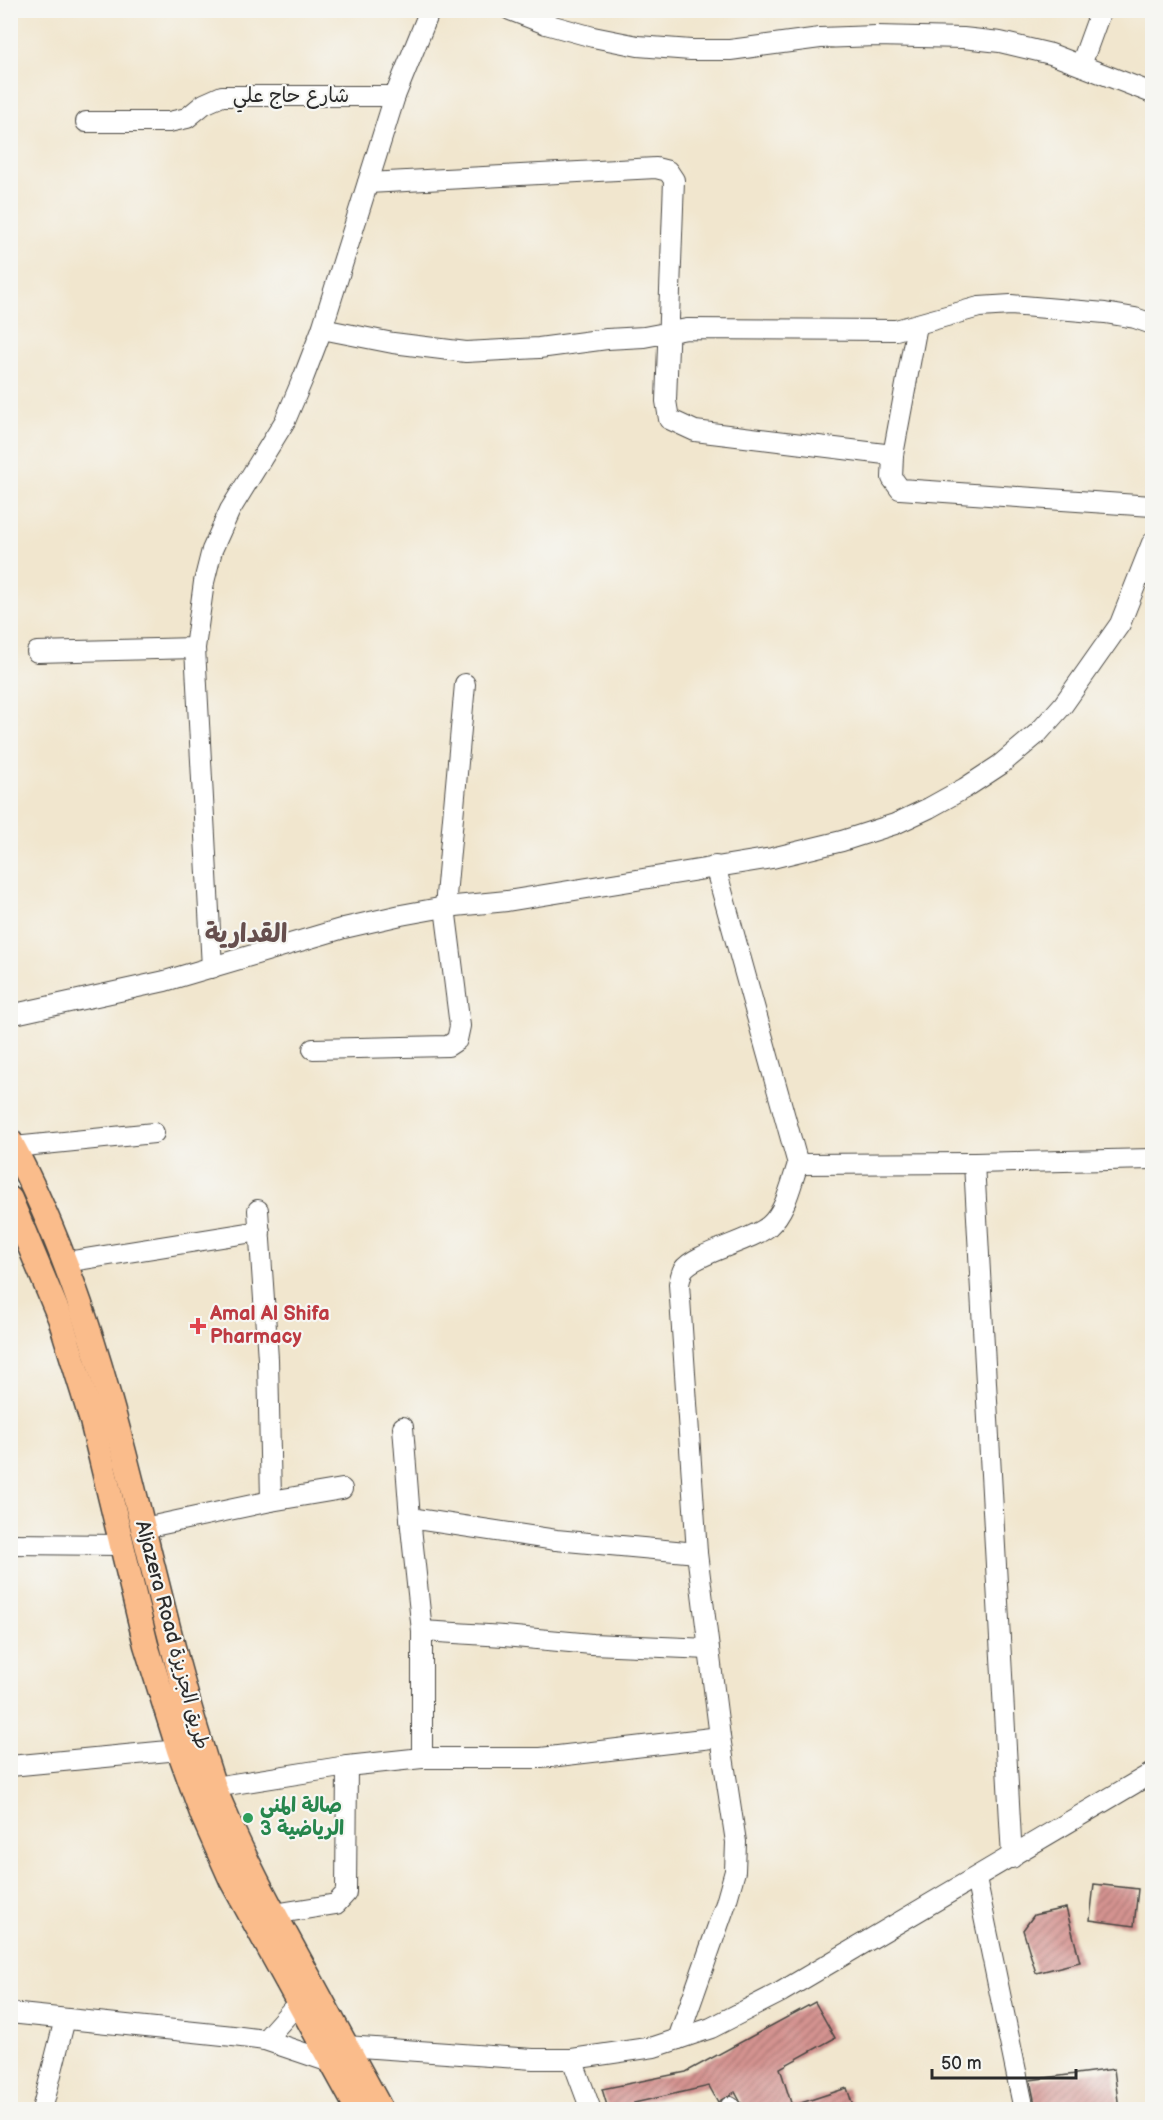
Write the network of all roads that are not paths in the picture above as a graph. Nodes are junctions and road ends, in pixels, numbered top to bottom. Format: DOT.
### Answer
graph roads {
  1 [pos="430,10"];
  2 [pos="510,10"];
  3 [pos="1101,10"];
  4 [pos="1081,65"];
  5 [pos="1152,93"];
  6 [pos="396,96"];
  7 [pos="86,122"];
  8 [pos="368,183"];
  9 [pos="1152,324"];
  10 [pos="917,325"];
  11 [pos="322,329"];
  12 [pos="668,332"];
  13 [pos="893,455"];
  14 [pos="1152,506"];
  15 [pos="1152,543"];
  16 [pos="195,648"];
  17 [pos="37,652"];
  18 [pos="465,684"];
  19 [pos="715,866"];
  20 [pos="445,907"];
  21 [pos="212,968"];
  22 [pos="10,1015"];
  23 [pos="313,1049"];
  24 [pos="154,1133"];
  25 [pos="12,1144"];
  26 [pos="1152,1159"];
  27 [pos="974,1163"];
  28 [pos="798,1164"];
  29 [pos="10,1199"];
  30 [pos="258,1210"];
  31 [pos="260,1231"];
  32 [pos="66,1263"];
  33 [pos="403,1427"];
  34 [pos="342,1489"];
  35 [pos="271,1501"];
  36 [pos="410,1518"];
  37 [pos="144,1528"];
  38 [pos="10,1544"];
  39 [pos="121,1545"];
  40 [pos="697,1553"];
  41 [pos="422,1631"];
  42 [pos="709,1649"];
  43 [pos="720,1737"];
  44 [pos="179,1750"];
  45 [pos="422,1758"];
  46 [pos="10,1766"];
  47 [pos="347,1766"];
  48 [pos="1152,1773"];
  49 [pos="214,1788"];
  50 [pos="1012,1858"];
  51 [pos="976,1878"];
  52 [pos="274,1914"];
  53 [pos="298,2003"];
  54 [pos="10,2013"];
  55 [pos="65,2019"];
  56 [pos="678,2039"];
  57 [pos="265,2040"];
  58 [pos="334,2052"];
  59 [pos="572,2059"];
  60 [pos="42,2109"];
  61 [pos="358,2109"];
  62 [pos="381,2109"];
  63 [pos="591,2109"];
  64 [pos="1024,2109"];
  1 -- 6 [label="street"];
  2 -- 4 [label="street"];
  3 -- 4 [label="street"];
  4 -- 5 [label="street"];
  6 -- 7 [label="street, شارع حاج علي"];
  6 -- 8 [label="street"];
  8 -- 11 [label="street"];
  8 -- 12 [label="street"];
  9 -- 10 [label="street"];
  10 -- 12 [label="street"];
  10 -- 13 [label="street"];
  11 -- 12 [label="street"];
  11 -- 16 [label="street"];
  12 -- 13 [label="street"];
  13 -- 14 [label="street"];
  15 -- 19 [label="street"];
  16 -- 17 [label="street"];
  16 -- 21 [label="street"];
  18 -- 20 [label="street"];
  19 -- 20 [label="street"];
  19 -- 28 [label="street"];
  20 -- 21 [label="street"];
  20 -- 23 [label="street"];
  21 -- 22 [label="street"];
  24 -- 25 [label="street"];
  25 -- 32 [label="main road, Aljazera Road طريق الجزيزة"];
  26 -- 27 [label="street"];
  27 -- 28 [label="street"];
  27 -- 50 [label="street"];
  28 -- 40 [label="street"];
  29 -- 39 [label="main road, Aljazera Road طريق الجزيزة"];
  30 -- 31 [label="street"];
  31 -- 32 [label="street"];
  31 -- 35 [label="street"];
  32 -- 37 [label="main road, Aljazera Road طريق الجزيزة"];
  33 -- 36 [label="street"];
  34 -- 35 [label="street"];
  35 -- 37 [label="street"];
  36 -- 40 [label="street"];
  36 -- 41 [label="street"];
  37 -- 49 [label="main road, Aljazera Road طريق الجزيزة"];
  38 -- 39 [label="street"];
  39 -- 44 [label="main road, Aljazera Road طريق الجزيزة"];
  40 -- 42 [label="street"];
  41 -- 42 [label="street"];
  41 -- 45 [label="street"];
  42 -- 43 [label="street"];
  43 -- 45 [label="street"];
  43 -- 56 [label="street"];
  44 -- 46 [label="street"];
  44 -- 53 [label="main road, Aljazera Road طريق الجزيزة"];
  45 -- 47 [label="street"];
  47 -- 49 [label="street"];
  47 -- 52 [label="street"];
  48 -- 50 [label="street"];
  49 -- 52 [label="main road, Aljazera Road طريق الجزيزة"];
  50 -- 51 [label="street"];
  51 -- 56 [label="street"];
  51 -- 64 [label="street"];
  52 -- 58 [label="main road, Aljazera Road طريق الجزيزة"];
  53 -- 57 [label="street"];
  53 -- 58 [label="main road, Aljazera Road طريق الجزيزة"];
  54 -- 55 [label="street"];
  55 -- 57 [label="street"];
  55 -- 60 [label="street"];
  56 -- 59 [label="street"];
  57 -- 58 [label="street"];
  58 -- 59 [label="street"];
  58 -- 61 [label="main road, Aljazera Road طريق الجزيزة"];
  58 -- 62 [label="main road, Aljazera Road طريق الجزيزة"];
  59 -- 63 [label="street"];
}
